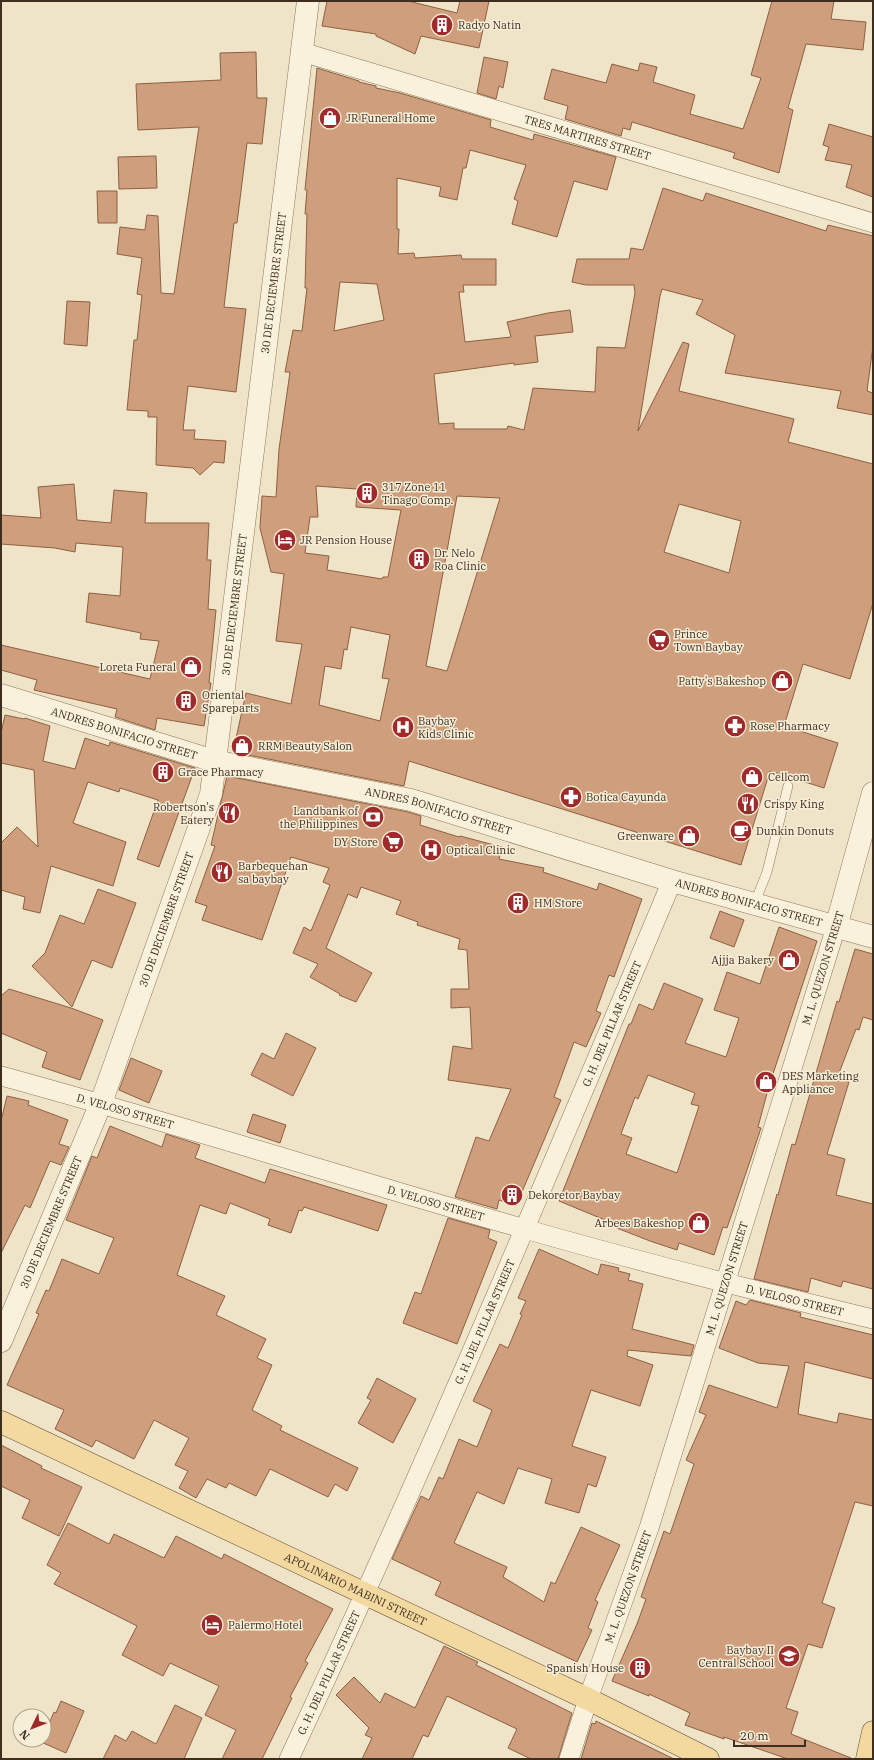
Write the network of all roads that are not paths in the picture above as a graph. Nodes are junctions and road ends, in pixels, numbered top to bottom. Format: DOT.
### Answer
graph roads {
  1 [pos="308,1"];
  2 [pos="302,52"];
  3 [pos="873,223"];
  4 [pos="1,695"];
  5 [pos="214,761"];
  6 [pos="788,786"];
  7 [pos="873,793"];
  8 [pos="672,881"];
  9 [pos="754,905"];
  10 [pos="836,928"];
  11 [pos="873,937"];
  12 [pos="1,1076"];
  13 [pos="101,1103"];
  14 [pos="526,1229"];
  15 [pos="724,1284"];
  16 [pos="873,1319"];
  17 [pos="1,1341"];
  18 [pos="1,1422"];
  19 [pos="366,1595"];
  20 [pos="588,1699"];
  21 [pos="873,1732"];
  22 [pos="289,1759"];
  23 [pos="570,1759"];
  24 [pos="708,1759"];
  25 [pos="867,1759"];
  1 -- 2 [label="street, 30 DE DECIEMBRE STREET"];
  2 -- 3 [label="street, TRES MARTIRES STREET"];
  2 -- 5 [label="street, 30 DE DECIEMBRE STREET"];
  4 -- 5 [label="street, ANDRES BONIFACIO STREET"];
  5 -- 8 [label="street, ANDRES BONIFACIO STREET"];
  5 -- 13 [label="street, 30 DE DECIEMBRE STREET"];
  6 -- 9 [label="lane"];
  7 -- 10 [label="street, M. L. QUEZON STREET"];
  8 -- 9 [label="street, ANDRES BONIFACIO STREET"];
  8 -- 14 [label="street, G. H. DEL PILLAR STREET"];
  9 -- 10 [label="street, ANDRES BONIFACIO STREET"];
  10 -- 11 [label="street, ANDRES BONIFACIO STREET"];
  10 -- 15 [label="street, M. L. QUEZON STREET"];
  12 -- 13 [label="street, D. VELOSO STREET"];
  13 -- 14 [label="street, D. VELOSO STREET"];
  13 -- 17 [label="street, 30 DE DECIEMBRE STREET"];
  14 -- 15 [label="street, D. VELOSO STREET"];
  14 -- 19 [label="street, G. H. DEL PILLAR STREET"];
  15 -- 16 [label="street, D. VELOSO STREET"];
  15 -- 20 [label="street, M. L. QUEZON STREET"];
  18 -- 19 [label="main road, APOLINARIO MABINI STREET"];
  19 -- 20 [label="main road, APOLINARIO MABINI STREET"];
  19 -- 22 [label="street, G. H. DEL PILLAR STREET"];
  20 -- 23 [label="street, M. L. QUEZON STREET"];
  20 -- 24 [label="main road, APOLINARIO MABINI STREET"];
  21 -- 25 [label="main road"];
}
